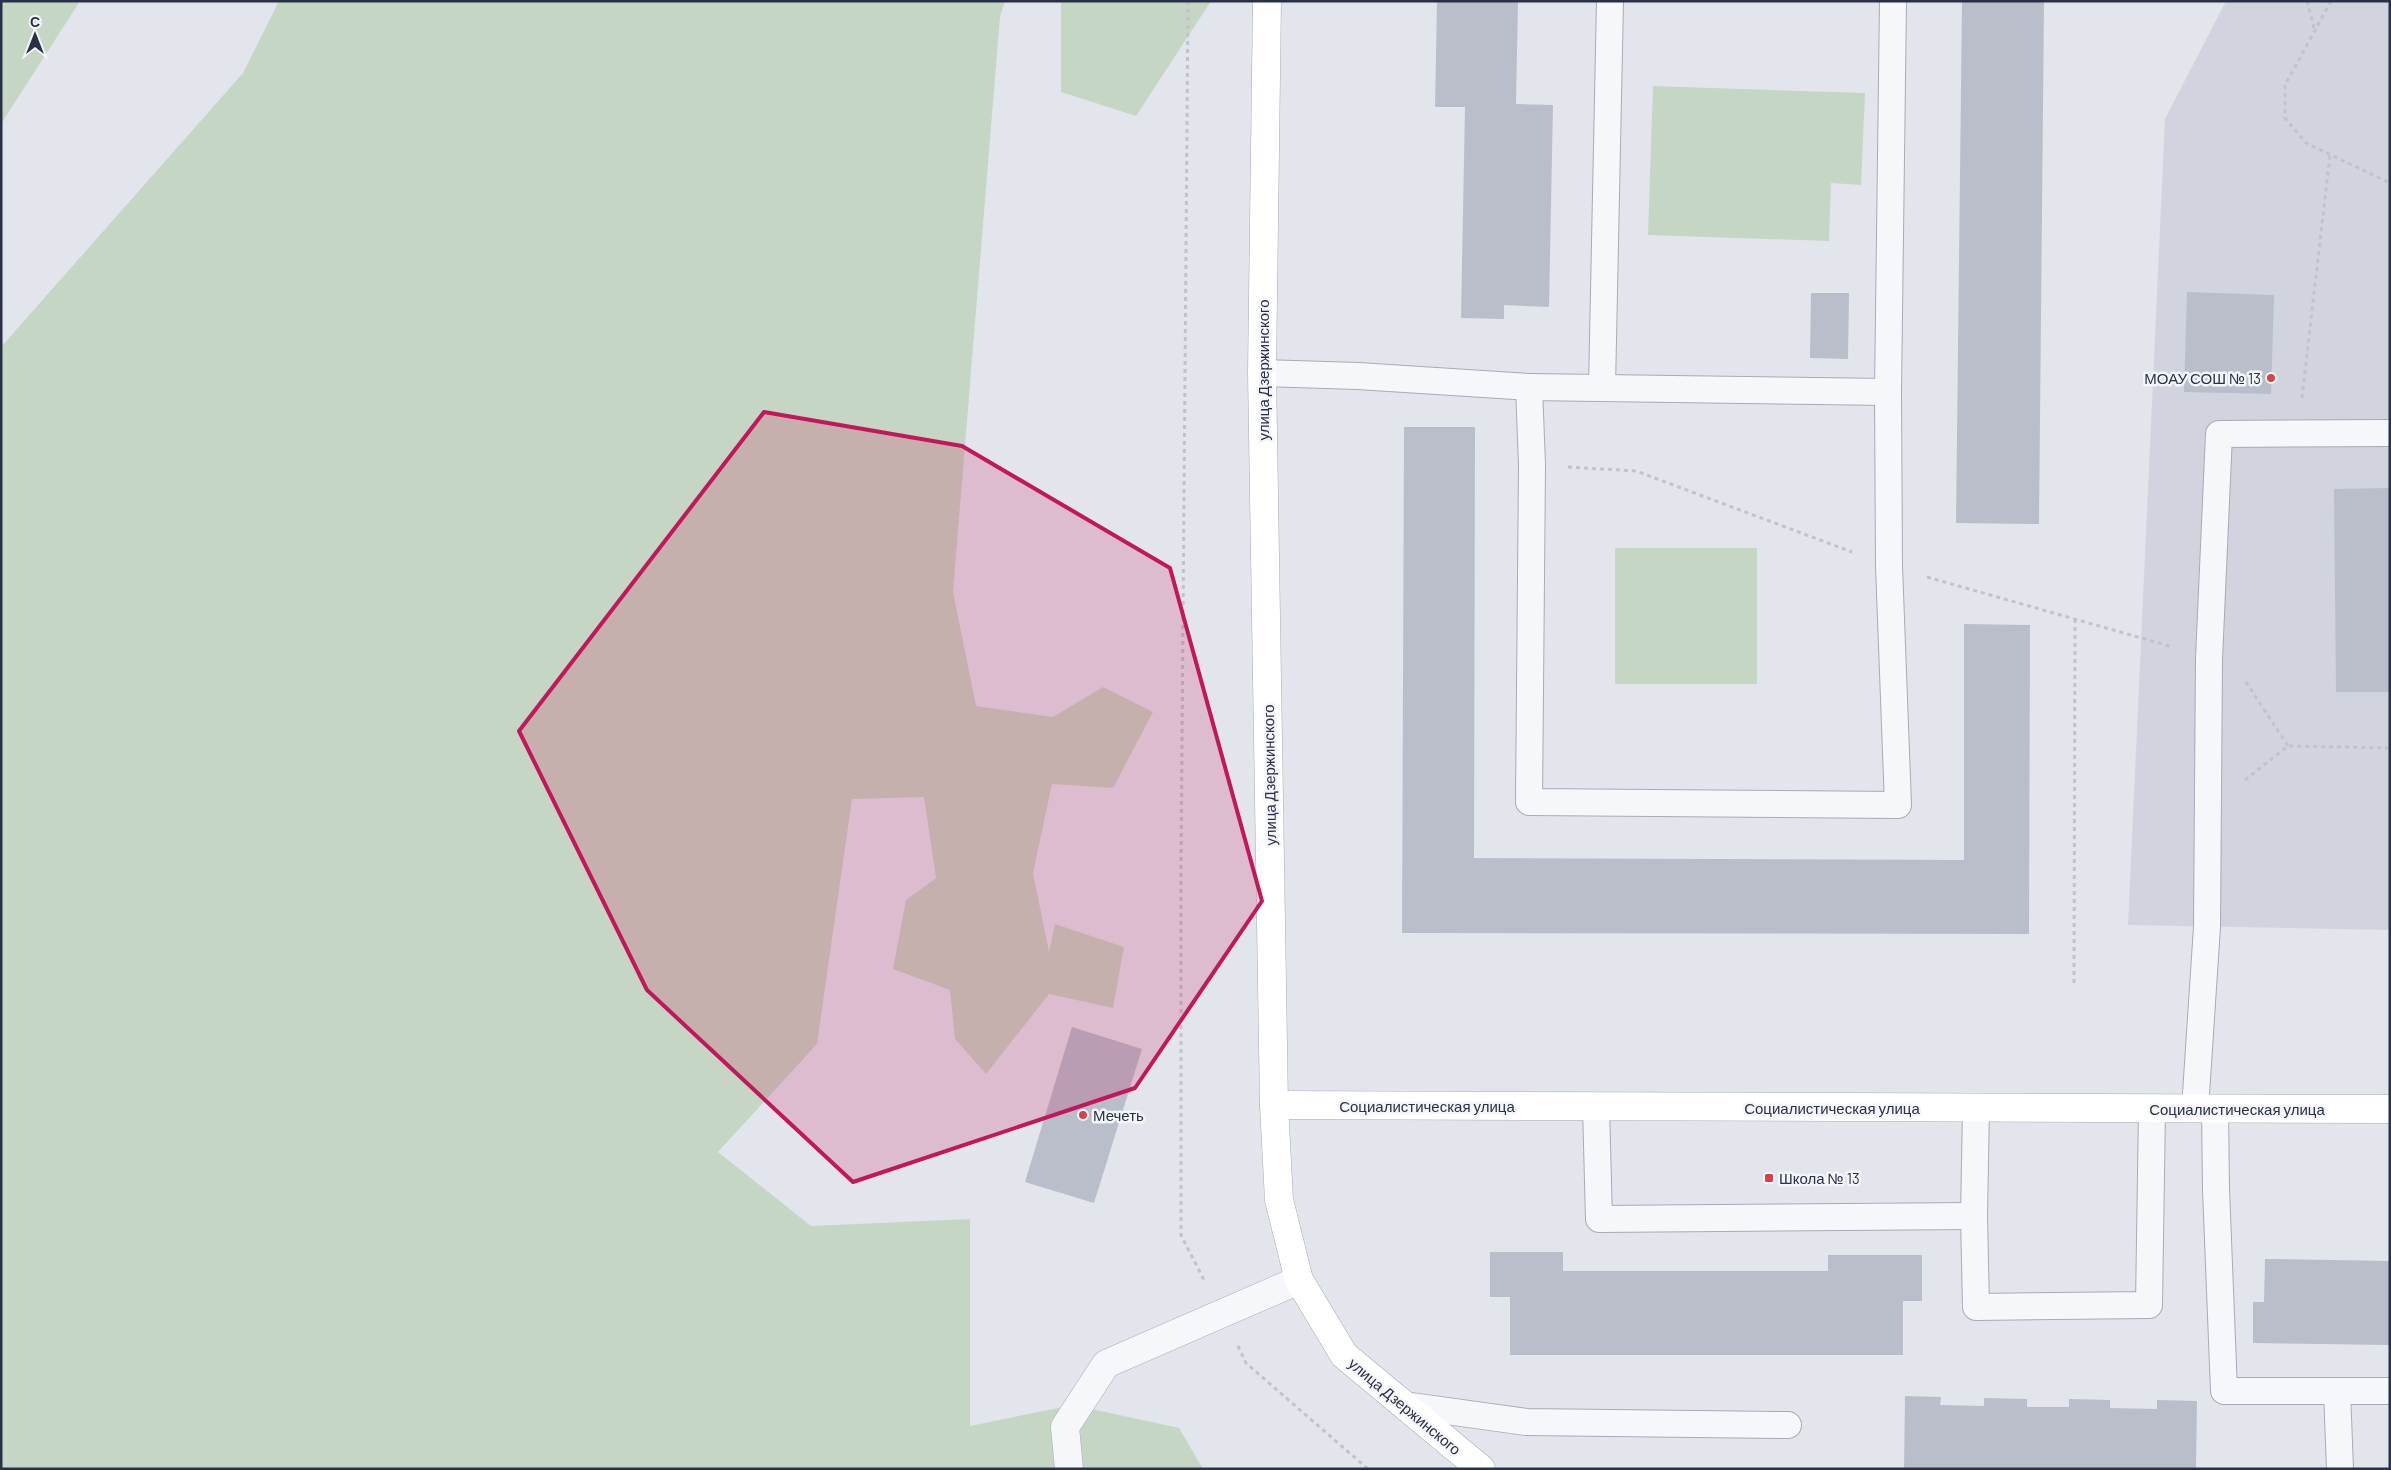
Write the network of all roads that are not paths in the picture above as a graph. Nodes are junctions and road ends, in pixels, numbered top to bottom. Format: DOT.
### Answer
graph roads {
  1 [pos="1267,1"];
  2 [pos="1610,1"];
  3 [pos="1893,1"];
  4 [pos="1262,374"];
  5 [pos="1529,387"];
  6 [pos="1602,388"];
  7 [pos="1888,392"];
  8 [pos="2390,434"];
  9 [pos="1274,1105"];
  10 [pos="1596,1107"];
  11 [pos="1976,1108"];
  12 [pos="2152,1109"];
  13 [pos="2205,1109"];
  14 [pos="2390,1110"];
  15 [pos="1974,1216"];
  16 [pos="1299,1280"];
  17 [pos="2337,1390"];
  18 [pos="2390,1391"];
  19 [pos="1404,1405"];
  20 [pos="1788,1425"];
  21 [pos="1069,1469"];
  22 [pos="1481,1469"];
  23 [pos="2340,1469"];
  1 -- 4 [label="main road, улица Дзержинского"];
  2 -- 6 [label="lane"];
  3 -- 7 [label="lane"];
  4 -- 5 [label="lane"];
  4 -- 9 [label="main road, улица Дзержинского"];
  5 -- 6 [label="lane"];
  5 -- 7 [label="lane"];
  6 -- 7 [label="lane"];
  8 -- 13 [label="lane"];
  9 -- 10 [label="main road, Социалистическая улица"];
  9 -- 16 [label="main road, улица Дзержинского"];
  10 -- 11 [label="main road, Социалистическая улица"];
  10 -- 15 [label="lane"];
  11 -- 12 [label="main road, Социалистическая улица"];
  11 -- 15 [label="lane"];
  12 -- 13 [label="main road, Социалистическая улица"];
  12 -- 15 [label="lane"];
  13 -- 14 [label="main road, Социалистическая улица"];
  13 -- 17 [label="lane"];
  16 -- 19 [label="main road, улица Дзержинского"];
  16 -- 21 [label="street"];
  17 -- 18 [label="lane"];
  17 -- 23 [label="lane"];
  19 -- 20 [label="lane"];
  19 -- 22 [label="main road, улица Дзержинского"];
}
